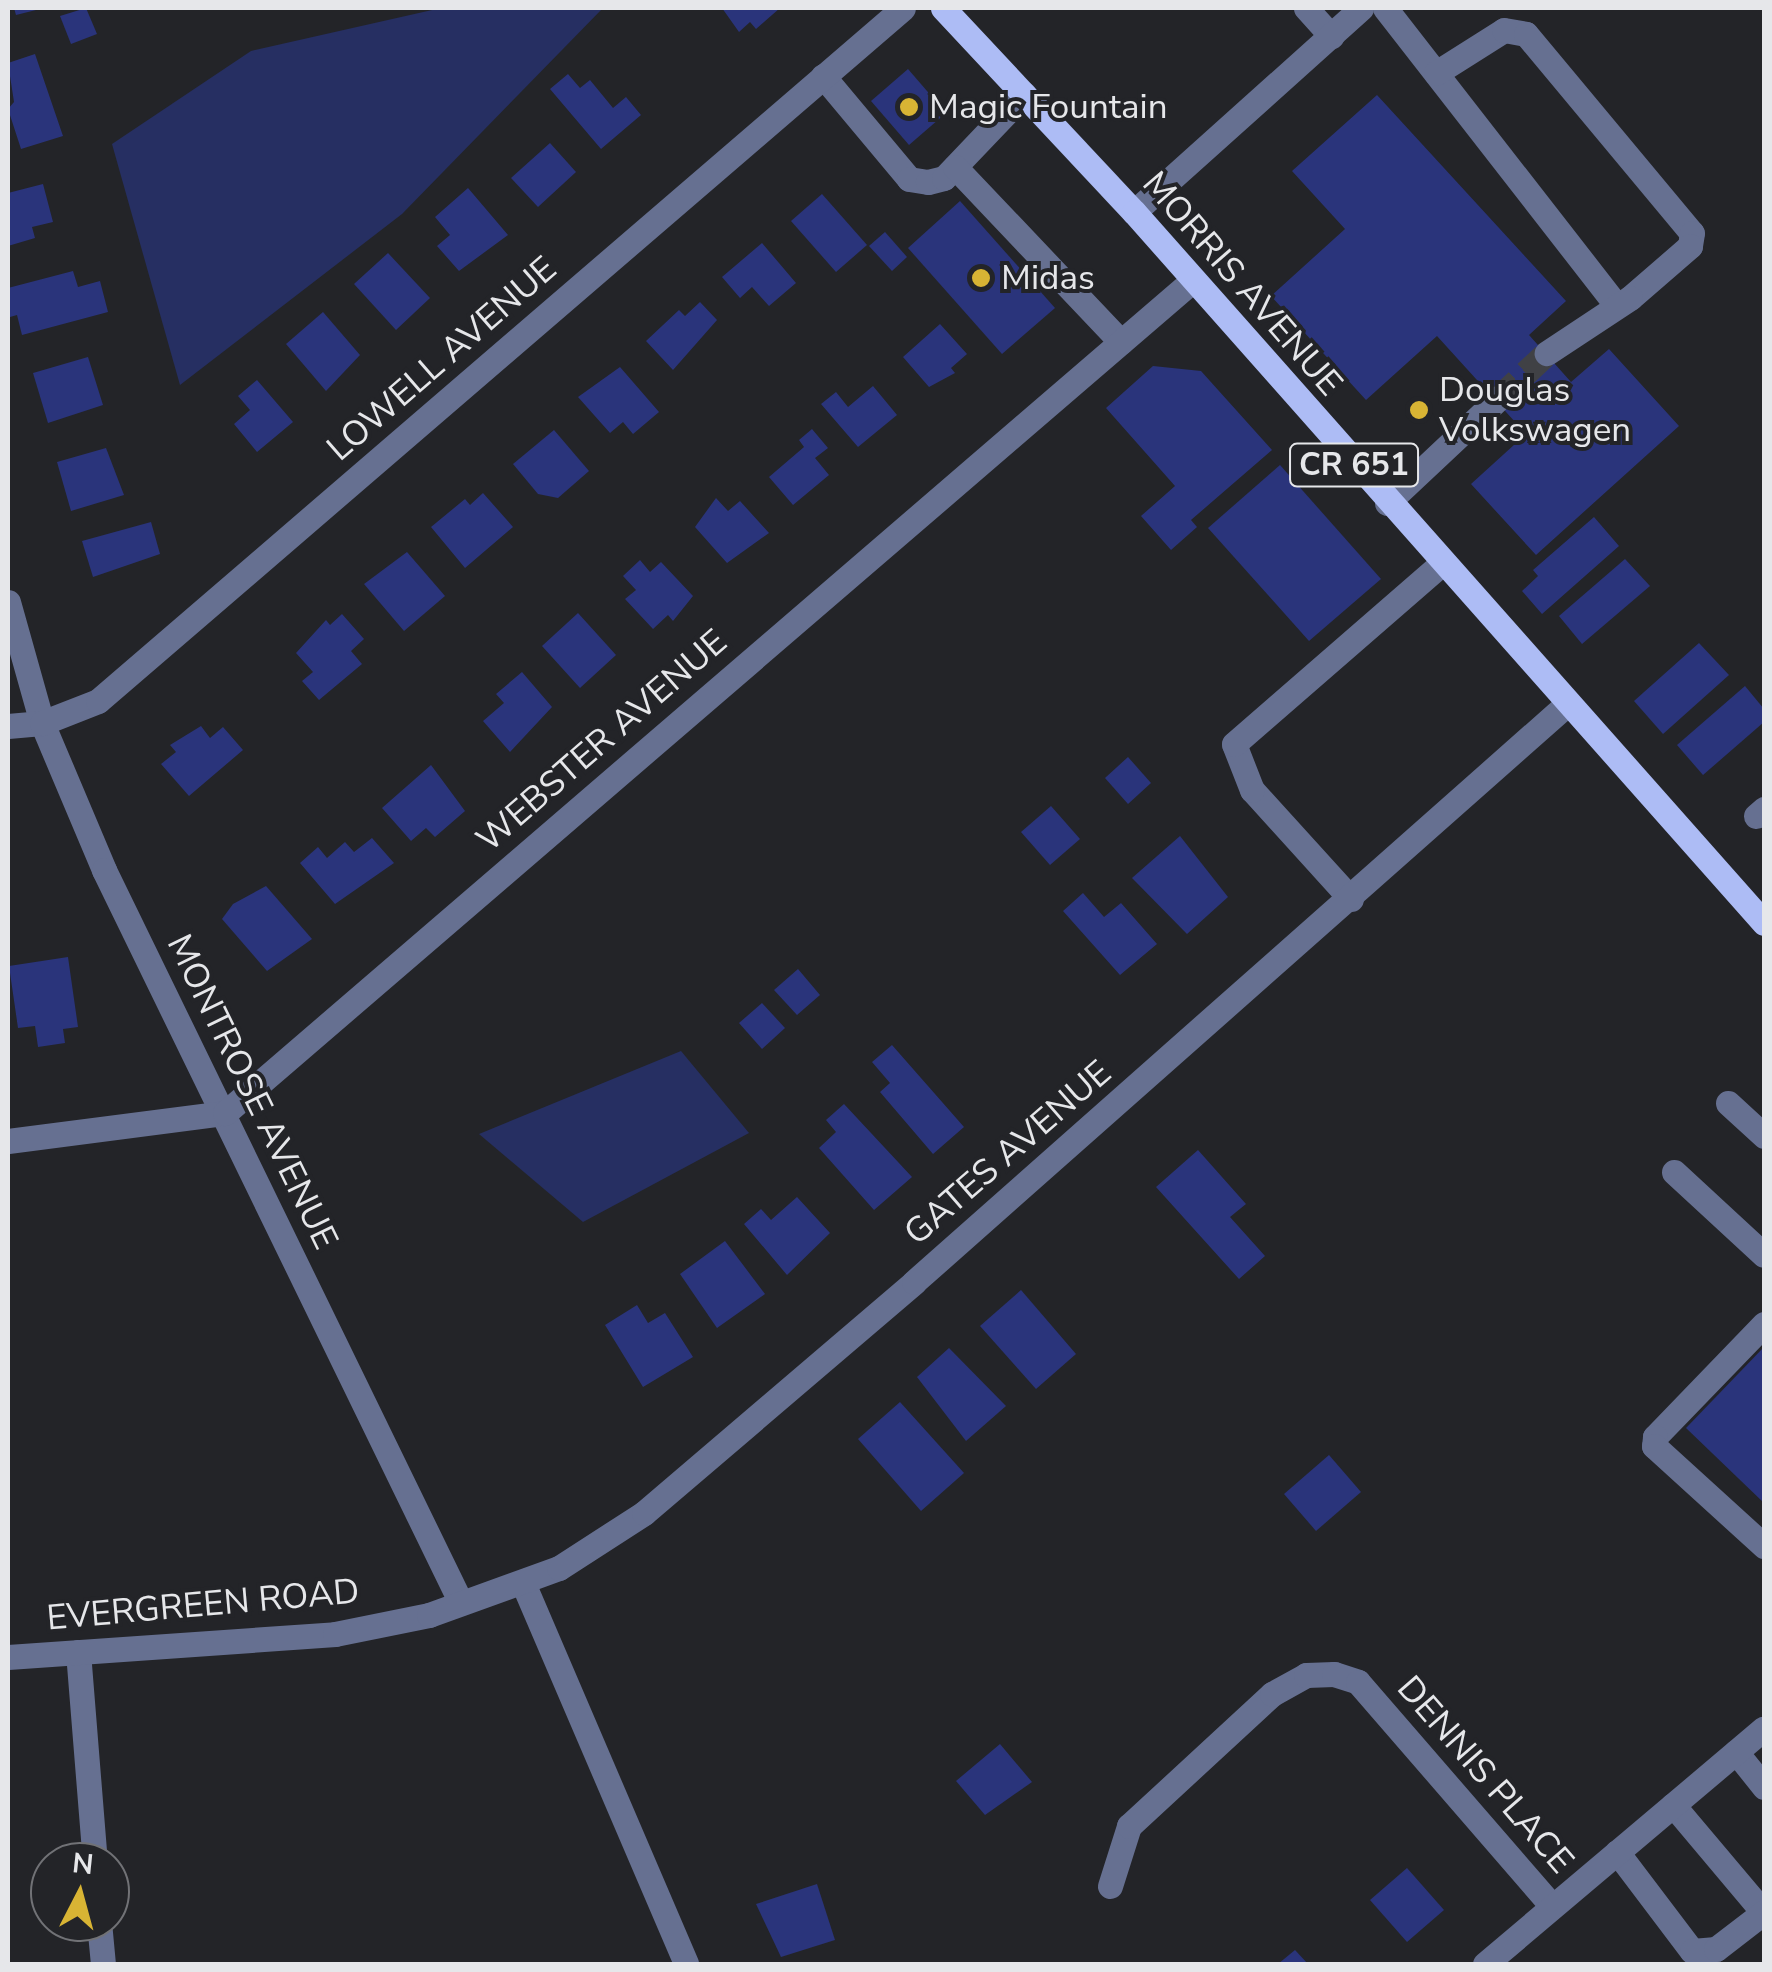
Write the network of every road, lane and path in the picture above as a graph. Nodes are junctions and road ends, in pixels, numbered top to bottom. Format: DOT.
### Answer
graph roads {
  1 [pos="903,8"];
  2 [pos="944,8"];
  3 [pos="1306,8"];
  4 [pos="1361,8"];
  5 [pos="1385,8"];
  6 [pos="1331,36"];
  7 [pos="1436,73"];
  8 [pos="823,76"];
  9 [pos="1024,94"];
  10 [pos="955,167"];
  11 [pos="1134,212"];
  12 [pos="1192,282"];
  13 [pos="1614,302"];
  14 [pos="1121,342"];
  15 [pos="1546,352"];
  16 [pos="1499,398"];
  17 [pos="1388,503"];
  18 [pos="1441,564"];
  19 [pos="8,602"];
  20 [pos="1567,704"];
  21 [pos="42,722"];
  22 [pos="8,726"];
  23 [pos="1351,898"];
  24 [pos="1764,923"];
  25 [pos="1728,1103"];
  26 [pos="225,1113"];
  27 [pos="1764,1136"];
  28 [pos="8,1141"];
  29 [pos="1674,1172"];
  30 [pos="1764,1255"];
  31 [pos="1764,1324"];
  32 [pos="1764,1546"];
  33 [pos="523,1583"];
  34 [pos="461,1603"];
  35 [pos="78,1652"];
  36 [pos="8,1658"];
  37 [pos="1764,1728"];
  38 [pos="1736,1752"];
  39 [pos="1764,1787"];
  40 [pos="1673,1805"];
  41 [pos="93,1842"];
  42 [pos="1617,1852"];
  43 [pos="1110,1886"];
  44 [pos="1552,1906"];
  45 [pos="1764,1913"];
  46 [pos="686,1964"];
  47 [pos="1485,1964"];
  1 -- 8 [label="street, LOWELL AVENUE"];
  2 -- 9 [label="main road, MORRIS AVENUE / CR 651"];
  3 -- 6 [label="street"];
  4 -- 6 [label="street"];
  5 -- 7 [label="street"];
  6 -- 11 [label="street"];
  7 -- 13 [label="street"];
  7 -- 13 [label="street"];
  8 -- 10 [label="street"];
  8 -- 21 [label="street, LOWELL AVENUE"];
  9 -- 10 [label="street"];
  9 -- 11 [label="main road, MORRIS AVENUE / CR 651"];
  10 -- 14 [label="street"];
  11 -- 12 [label="main road, MORRIS AVENUE / CR 651"];
  12 -- 14 [label="street, WEBSTER AVENUE"];
  12 -- 17 [label="main road, MORRIS AVENUE / CR 651"];
  13 -- 15 [label="street"];
  14 -- 26 [label="street, WEBSTER AVENUE"];
  16 -- 17 [label="street"];
  17 -- 18 [label="main road, MORRIS AVENUE / CR 651"];
  18 -- 20 [label="main road, MORRIS AVENUE / CR 651"];
  18 -- 23 [label="street"];
  19 -- 21 [label="street, MONTROSE AVENUE"];
  20 -- 23 [label="street, GATES AVENUE"];
  20 -- 24 [label="main road, MORRIS AVENUE / CR 651"];
  21 -- 22 [label="street, LOWELL AVENUE"];
  21 -- 26 [label="street, MONTROSE AVENUE"];
  23 -- 33 [label="street, GATES AVENUE"];
  25 -- 27 [label="street"];
  26 -- 28 [label="street"];
  26 -- 34 [label="street, MONTROSE AVENUE"];
  29 -- 30 [label="street"];
  31 -- 32 [label="street"];
  33 -- 34 [label="street, GATES AVENUE"];
  33 -- 46 [label="street"];
  34 -- 35 [label="street, EVERGREEN ROAD"];
  35 -- 36 [label="street, EVERGREEN ROAD"];
  35 -- 41 [label="street"];
  37 -- 38 [label="street"];
  38 -- 39 [label="street"];
  38 -- 40 [label="street"];
  40 -- 42 [label="street"];
  40 -- 45 [label="street"];
  42 -- 44 [label="street"];
  42 -- 45 [label="street"];
  43 -- 44 [label="street, DENNIS PLACE"];
  44 -- 47 [label="street"];
}
